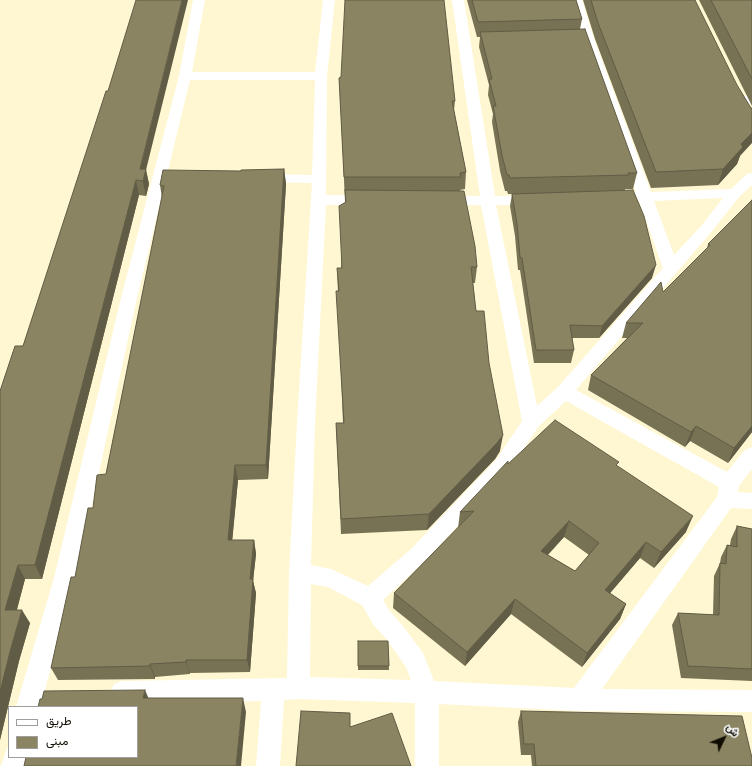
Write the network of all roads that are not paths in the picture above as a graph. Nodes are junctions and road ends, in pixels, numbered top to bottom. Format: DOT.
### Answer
graph roads {
  1 [pos="199,0"];
  2 [pos="329,0"];
  3 [pos="458,0"];
  4 [pos="576,0"];
  5 [pos="588,39"];
  6 [pos="573,40"];
  7 [pos="185,76"];
  8 [pos="321,76"];
  9 [pos="733,85"];
  10 [pos="746,100"];
  11 [pos="748,113"];
  12 [pos="247,178"];
  13 [pos="318,179"];
  14 [pos="751,180"];
  15 [pos="735,193"];
  16 [pos="646,197"];
  17 [pos="599,198"];
  18 [pos="319,200"];
  19 [pos="380,200"];
  20 [pos="552,200"];
  21 [pos="427,201"];
  22 [pos="488,201"];
  23 [pos="671,268"];
  24 [pos="564,392"];
  25 [pos="531,422"];
  26 [pos="752,455"];
  27 [pos="728,491"];
  28 [pos="752,501"];
  29 [pos="300,573"];
  30 [pos="370,598"];
  31 [pos="298,688"];
  32 [pos="273,690"];
  33 [pos="102,692"];
  34 [pos="427,692"];
  35 [pos="55,693"];
  36 [pos="30,700"];
  37 [pos="580,700"];
  38 [pos="752,701"];
  39 [pos="268,766"];
  40 [pos="427,766"];
  1 -- 7 [label="street"];
  2 -- 8 [label="street"];
  3 -- 22 [label="street"];
  4 -- 5 [label="street"];
  5 -- 6 [label="street"];
  5 -- 16 [label="street"];
  7 -- 8 [label="street"];
  7 -- 36 [label="street"];
  8 -- 13 [label="street"];
  9 -- 10 [label="street"];
  10 -- 11 [label="street"];
  12 -- 13 [label="street"];
  13 -- 18 [label="street"];
  14 -- 15 [label="street"];
  15 -- 16 [label="street"];
  15 -- 23 [label="street"];
  16 -- 17 [label="street"];
  16 -- 23 [label="street"];
  18 -- 19 [label="street"];
  18 -- 29 [label="street"];
  20 -- 22 [label="street"];
  21 -- 22 [label="street"];
  22 -- 25 [label="street"];
  23 -- 24 [label="street"];
  24 -- 25 [label="street"];
  24 -- 27 [label="street"];
  25 -- 30 [label="street"];
  26 -- 27 [label="street"];
  27 -- 28 [label="street"];
  27 -- 37 [label="street"];
  29 -- 30 [label="street"];
  29 -- 31 [label="street"];
  30 -- 34 [label="street"];
  31 -- 32 [label="street"];
  31 -- 34 [label="street"];
  32 -- 33 [label="street"];
  32 -- 39 [label="street"];
  34 -- 37 [label="street"];
  34 -- 40 [label="street"];
  35 -- 36 [label="street"];
  37 -- 38 [label="street"];
}
